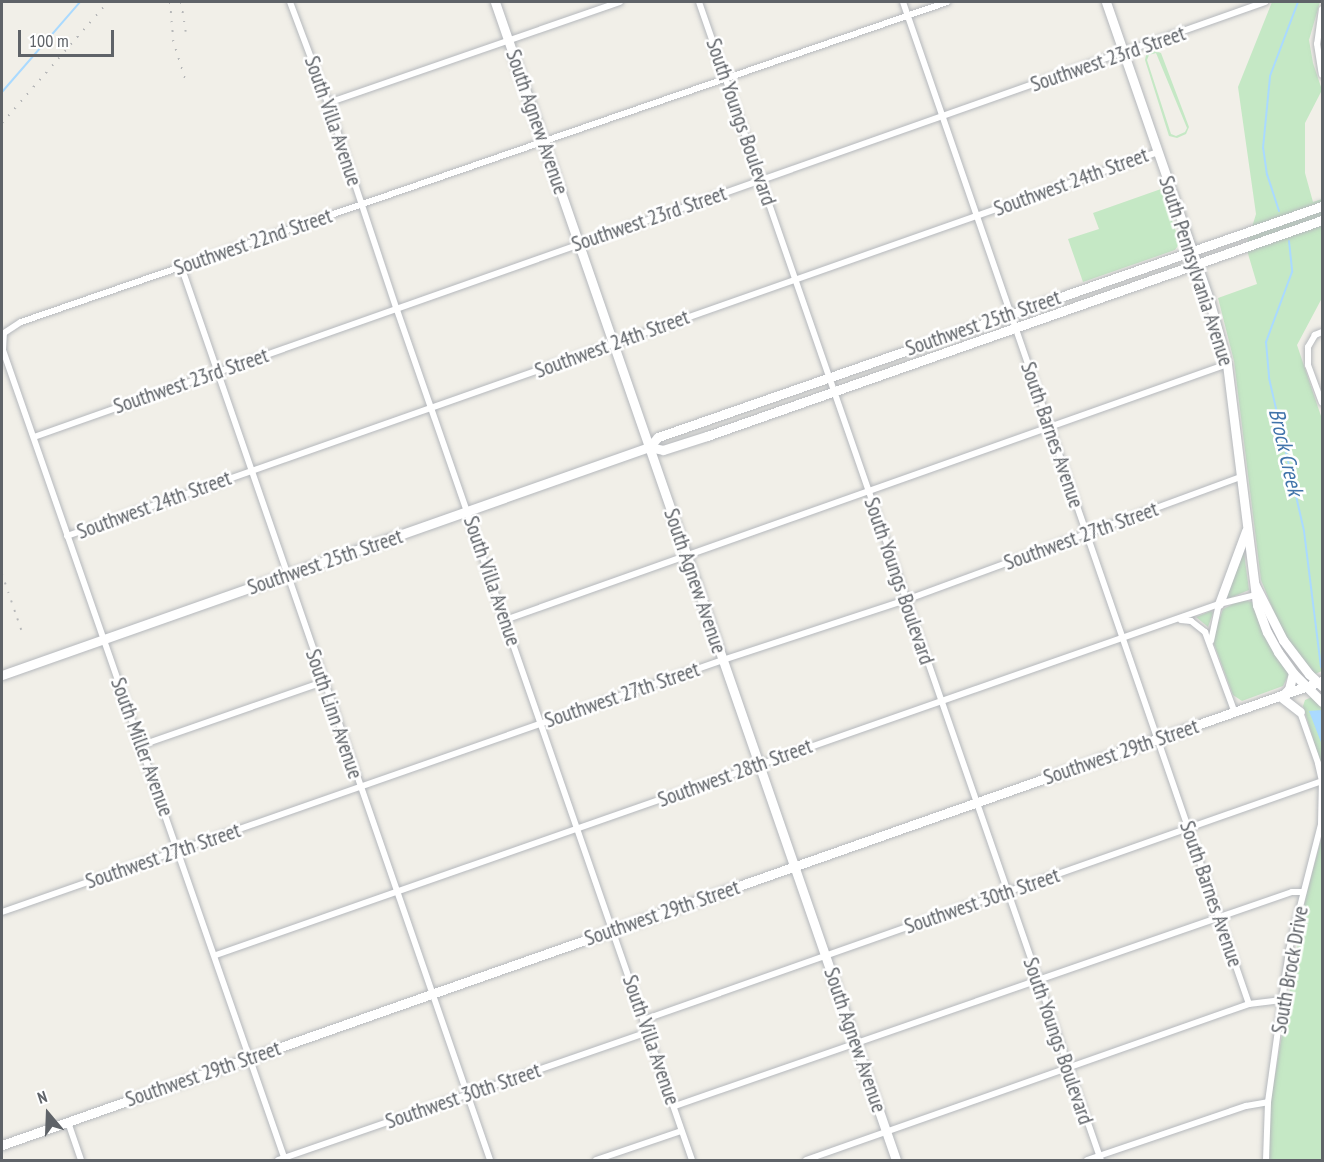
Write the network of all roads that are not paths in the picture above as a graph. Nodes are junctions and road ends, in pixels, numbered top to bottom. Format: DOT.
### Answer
graph roads {
  1 [pos="290,2"];
  2 [pos="495,2"];
  3 [pos="620,2"];
  4 [pos="699,2"];
  5 [pos="903,2"];
  6 [pos="947,2"];
  7 [pos="1106,2"];
  8 [pos="1265,2"];
  9 [pos="1323,9"];
  10 [pos="908,15"];
  11 [pos="508,38"];
  12 [pos="1123,53"];
  13 [pos="1323,75"];
  14 [pos="726,80"];
  15 [pos="328,103"];
  16 [pos="942,117"];
  17 [pos="543,141"];
  18 [pos="1158,152"];
  19 [pos="761,181"];
  20 [pos="363,206"];
  21 [pos="1322,206"];
  22 [pos="976,216"];
  23 [pos="1323,220"];
  24 [pos="578,243"];
  25 [pos="1192,252"];
  26 [pos="1196,264"];
  27 [pos="182,266"];
  28 [pos="795,280"];
  29 [pos="397,310"];
  30 [pos="1010,314"];
  31 [pos="1015,327"];
  32 [pos="1323,332"];
  33 [pos="4,333"];
  34 [pos="613,342"];
  35 [pos="1227,364"];
  36 [pos="217,372"];
  37 [pos="829,377"];
  38 [pos="834,391"];
  39 [pos="1323,403"];
  40 [pos="431,409"];
  41 [pos="1051,429"];
  42 [pos="34,437"];
  43 [pos="649,447"];
  44 [pos="251,470"];
  45 [pos="1241,477"];
  46 [pos="868,492"];
  47 [pos="469,511"];
  48 [pos="1247,529"];
  49 [pos="1086,534"];
  50 [pos="67,536"];
  51 [pos="686,555"];
  52 [pos="286,575"];
  53 [pos="1255,585"];
  54 [pos="1254,596"];
  55 [pos="906,600"];
  56 [pos="1219,604"];
  57 [pos="1177,619"];
  58 [pos="505,620"];
  59 [pos="1122,638"];
  60 [pos="103,639"];
  61 [pos="1211,643"];
  62 [pos="723,660"];
  63 [pos="1293,673"];
  64 [pos="2,675"];
  65 [pos="323,682"];
  66 [pos="1321,684"];
  67 [pos="1305,688"];
  68 [pos="1281,696"];
  69 [pos="940,701"];
  70 [pos="1323,702"];
  71 [pos="1300,712"];
  72 [pos="1235,713"];
  73 [pos="541,724"];
  74 [pos="1157,740"];
  75 [pos="142,745"];
  76 [pos="759,764"];
  77 [pos="1322,781"];
  78 [pos="359,786"];
  79 [pos="975,803"];
  80 [pos="1189,828"];
  81 [pos="579,829"];
  82 [pos="179,851"];
  83 [pos="794,867"];
  84 [pos="395,892"];
  85 [pos="1303,892"];
  86 [pos="1007,893"];
  87 [pos="2,912"];
  88 [pos="1221,916"];
  89 [pos="613,931"];
  90 [pos="216,955"];
  91 [pos="825,956"];
  92 [pos="1037,982"];
  93 [pos="431,994"];
  94 [pos="1284,1000"];
  95 [pos="1249,1004"];
  96 [pos="643,1020"];
  97 [pos="647,1032"];
  98 [pos="856,1044"];
  99 [pos="249,1058"];
  100 [pos="1068,1070"];
  101 [pos="467,1095"];
  102 [pos="1268,1102"];
  103 [pos="675,1106"];
  104 [pos="68,1122"];
  105 [pos="681,1131"];
  106 [pos="886,1132"];
  107 [pos="2,1145"];
  108 [pos="1100,1158"];
  109 [pos="283,1160"];
  110 [pos="81,1161"];
  111 [pos="490,1161"];
  112 [pos="596,1161"];
  113 [pos="692,1161"];
  114 [pos="806,1161"];
  115 [pos="897,1161"];
  116 [pos="1087,1161"];
  117 [pos="1266,1161"];
  1 -- 15 [label="street, South Villa Avenue"];
  2 -- 11 [label="main road, South Agnew Avenue"];
  3 -- 11 [label="street"];
  4 -- 14 [label="street, South Youngs Boulevard"];
  5 -- 10 [label="street, South Barnes Avenue"];
  6 -- 10 [label="street, Southwest 22nd Street"];
  7 -- 12 [label="main road, South Pennsylvania Avenue"];
  8 -- 12 [label="street, Southwest 23rd Street"];
  9 -- 13 [label="street"];
  10 -- 14 [label="street, Southwest 22nd Street"];
  10 -- 16 [label="street, South Barnes Avenue"];
  11 -- 15 [label="street"];
  11 -- 17 [label="main road, South Agnew Avenue"];
  12 -- 16 [label="street, Southwest 23rd Street"];
  12 -- 18 [label="main road, South Pennsylvania Avenue"];
  14 -- 17 [label="street, Southwest 22nd Street"];
  14 -- 19 [label="street, South Youngs Boulevard"];
  15 -- 20 [label="street, South Villa Avenue"];
  16 -- 19 [label="street, Southwest 23rd Street"];
  16 -- 22 [label="street, South Barnes Avenue"];
  17 -- 20 [label="street, Southwest 22nd Street"];
  17 -- 24 [label="main road, South Agnew Avenue"];
  18 -- 22 [label="street, Southwest 24th Street"];
  18 -- 25 [label="main road, South Pennsylvania Avenue"];
  19 -- 24 [label="street, Southwest 23rd Street"];
  19 -- 28 [label="street, South Youngs Boulevard"];
  20 -- 27 [label="street, Southwest 22nd Street"];
  20 -- 29 [label="street, South Villa Avenue"];
  21 -- 25 [label="main road, Southwest 25th Street"];
  22 -- 28 [label="street, Southwest 24th Street"];
  22 -- 30 [label="street, South Barnes Avenue"];
  23 -- 26 [label="main road, Southwest 25th Street"];
  24 -- 29 [label="street, Southwest 23rd Street"];
  24 -- 34 [label="main road, South Agnew Avenue"];
  25 -- 26 [label="main road, South Pennsylvania Avenue"];
  25 -- 30 [label="main road, Southwest 25th Street"];
  26 -- 31 [label="main road, Southwest 25th Street"];
  26 -- 35 [label="main road, South Pennsylvania Avenue"];
  27 -- 33 [label="street, Southwest 22nd Street"];
  27 -- 36 [label="street, South Linn Avenue"];
  28 -- 34 [label="street, Southwest 24th Street"];
  28 -- 37 [label="street, South Youngs Boulevard"];
  29 -- 36 [label="street, Southwest 23rd Street"];
  29 -- 40 [label="street, South Villa Avenue"];
  30 -- 31 [label="street, South Barnes Avenue"];
  30 -- 37 [label="main road, Southwest 25th Street"];
  31 -- 38 [label="main road, Southwest 25th Street"];
  31 -- 41 [label="street, South Barnes Avenue"];
  32 -- 39 [label="street"];
  33 -- 42 [label="street, South Miller Avenue"];
  34 -- 40 [label="street, Southwest 24th Street"];
  34 -- 43 [label="main road, South Agnew Avenue"];
  35 -- 41 [label="street"];
  35 -- 45 [label="main road, South Pennsylvania Avenue"];
  36 -- 42 [label="street, Southwest 23rd Street"];
  36 -- 44 [label="street, South Linn Avenue"];
  37 -- 38 [label="street, South Youngs Boulevard"];
  37 -- 43 [label="main road, Southwest 25th Street"];
  38 -- 43 [label="main road, Southwest 25th Street"];
  38 -- 46 [label="street, South Youngs Boulevard"];
  40 -- 44 [label="street, Southwest 24th Street"];
  40 -- 47 [label="street, South Villa Avenue"];
  41 -- 46 [label="street"];
  41 -- 49 [label="street, South Barnes Avenue"];
  42 -- 50 [label="street, South Miller Avenue"];
  43 -- 47 [label="main road, Southwest 25th Street"];
  43 -- 51 [label="main road, South Agnew Avenue"];
  44 -- 50 [label="street, Southwest 24th Street"];
  44 -- 52 [label="street, South Linn Avenue"];
  45 -- 48 [label="main road, South Pennsylvania Avenue"];
  45 -- 49 [label="street, Southwest 27th Street"];
  46 -- 51 [label="street"];
  46 -- 55 [label="street, South Youngs Boulevard"];
  47 -- 52 [label="main road, Southwest 25th Street"];
  47 -- 58 [label="street, South Villa Avenue"];
  48 -- 53 [label="main road, South Pennsylvania Avenue"];
  48 -- 56 [label="main road"];
  49 -- 55 [label="street, Southwest 27th Street"];
  49 -- 59 [label="street, South Barnes Avenue"];
  50 -- 60 [label="street, South Miller Avenue"];
  51 -- 58 [label="street"];
  51 -- 62 [label="main road, South Agnew Avenue"];
  52 -- 60 [label="main road, Southwest 25th Street"];
  52 -- 65 [label="street, South Linn Avenue"];
  53 -- 54 [label="main road, South Pennsylvania Avenue"];
  53 -- 66 [label="main road, South Pennsylvania Avenue"];
  54 -- 56 [label="street, Southwest 28th Street"];
  54 -- 63 [label="main road, South Pennsylvania Avenue"];
  55 -- 62 [label="street, Southwest 27th Street"];
  55 -- 69 [label="street, South Youngs Boulevard"];
  56 -- 57 [label="street, Southwest 28th Street"];
  56 -- 61 [label="street"];
  57 -- 59 [label="street, Southwest 28th Street"];
  57 -- 61 [label="street"];
  58 -- 73 [label="street, South Villa Avenue"];
  59 -- 69 [label="street, Southwest 28th Street"];
  59 -- 74 [label="street, South Barnes Avenue"];
  60 -- 64 [label="main road, Southwest 25th Street"];
  60 -- 75 [label="street, South Miller Avenue"];
  61 -- 72 [label="street"];
  62 -- 73 [label="street, Southwest 27th Street"];
  62 -- 76 [label="main road, South Agnew Avenue"];
  63 -- 67 [label="main road, South Pennsylvania Avenue"];
  63 -- 68 [label="main road"];
  65 -- 75 [label="street"];
  65 -- 78 [label="street, South Linn Avenue"];
  66 -- 67 [label="main road, Southwest 29th Street"];
  67 -- 68 [label="main road, Southwest 29th Street"];
  67 -- 70 [label="main road, South Pennsylvania Avenue"];
  67 -- 71 [label="main road"];
  68 -- 71 [label="main road"];
  68 -- 72 [label="main road, Southwest 29th Street"];
  69 -- 76 [label="street, Southwest 28th Street"];
  69 -- 79 [label="street, South Youngs Boulevard"];
  71 -- 77 [label="street, South Brock Drive"];
  72 -- 74 [label="main road, Southwest 29th Street"];
  73 -- 78 [label="street, Southwest 27th Street"];
  73 -- 81 [label="street, South Villa Avenue"];
  74 -- 79 [label="main road, Southwest 29th Street"];
  74 -- 80 [label="street, South Barnes Avenue"];
  75 -- 82 [label="street, South Miller Avenue"];
  76 -- 81 [label="street, Southwest 28th Street"];
  76 -- 83 [label="main road, South Agnew Avenue"];
  77 -- 80 [label="street, Southwest 30th Street"];
  77 -- 85 [label="street, South Brock Drive"];
  78 -- 82 [label="street, Southwest 27th Street"];
  78 -- 84 [label="street, South Linn Avenue"];
  79 -- 83 [label="main road, Southwest 29th Street"];
  79 -- 86 [label="street, South Youngs Boulevard"];
  80 -- 86 [label="street, Southwest 30th Street"];
  80 -- 88 [label="street, South Barnes Avenue"];
  81 -- 84 [label="street, Southwest 28th Street"];
  81 -- 89 [label="street, South Villa Avenue"];
  82 -- 87 [label="street, Southwest 27th Street"];
  82 -- 90 [label="street, South Miller Avenue"];
  83 -- 89 [label="main road, Southwest 29th Street"];
  83 -- 91 [label="main road, South Agnew Avenue"];
  84 -- 90 [label="street, Southwest 28th Street"];
  84 -- 93 [label="street, South Linn Avenue"];
  85 -- 88 [label="street"];
  85 -- 94 [label="street, South Brock Drive"];
  86 -- 91 [label="street, Southwest 30th Street"];
  86 -- 92 [label="street, South Youngs Boulevard"];
  88 -- 92 [label="street"];
  88 -- 95 [label="street, South Barnes Avenue"];
  89 -- 93 [label="main road, Southwest 29th Street"];
  89 -- 96 [label="street, South Villa Avenue"];
  90 -- 99 [label="street, South Miller Avenue"];
  91 -- 96 [label="street, Southwest 30th Street"];
  91 -- 98 [label="main road, South Agnew Avenue"];
  92 -- 98 [label="street"];
  92 -- 100 [label="street, South Youngs Boulevard"];
  93 -- 99 [label="main road, Southwest 29th Street"];
  93 -- 101 [label="street, South Linn Avenue"];
  94 -- 95 [label="street"];
  94 -- 102 [label="street, South Brock Drive"];
  95 -- 100 [label="street"];
  96 -- 97 [label="street, South Villa Avenue"];
  97 -- 101 [label="street, Southwest 30th Street"];
  97 -- 103 [label="street, South Villa Avenue"];
  98 -- 103 [label="street"];
  98 -- 106 [label="main road, South Agnew Avenue"];
  99 -- 104 [label="main road, Southwest 29th Street"];
  99 -- 109 [label="street, South Miller Avenue"];
  100 -- 106 [label="street"];
  100 -- 108 [label="street, South Youngs Boulevard"];
  101 -- 109 [label="street, Southwest 30th Street"];
  101 -- 111 [label="street, South Linn Avenue"];
  102 -- 108 [label="street"];
  102 -- 117 [label="street, South Brock Drive"];
  103 -- 105 [label="street, South Villa Avenue"];
  104 -- 107 [label="main road, Southwest 29th Street"];
  104 -- 110 [label="street"];
  105 -- 112 [label="street"];
  105 -- 113 [label="street, South Villa Avenue"];
  106 -- 114 [label="street"];
  106 -- 115 [label="main road, South Agnew Avenue"];
  108 -- 116 [label="street"];
}
